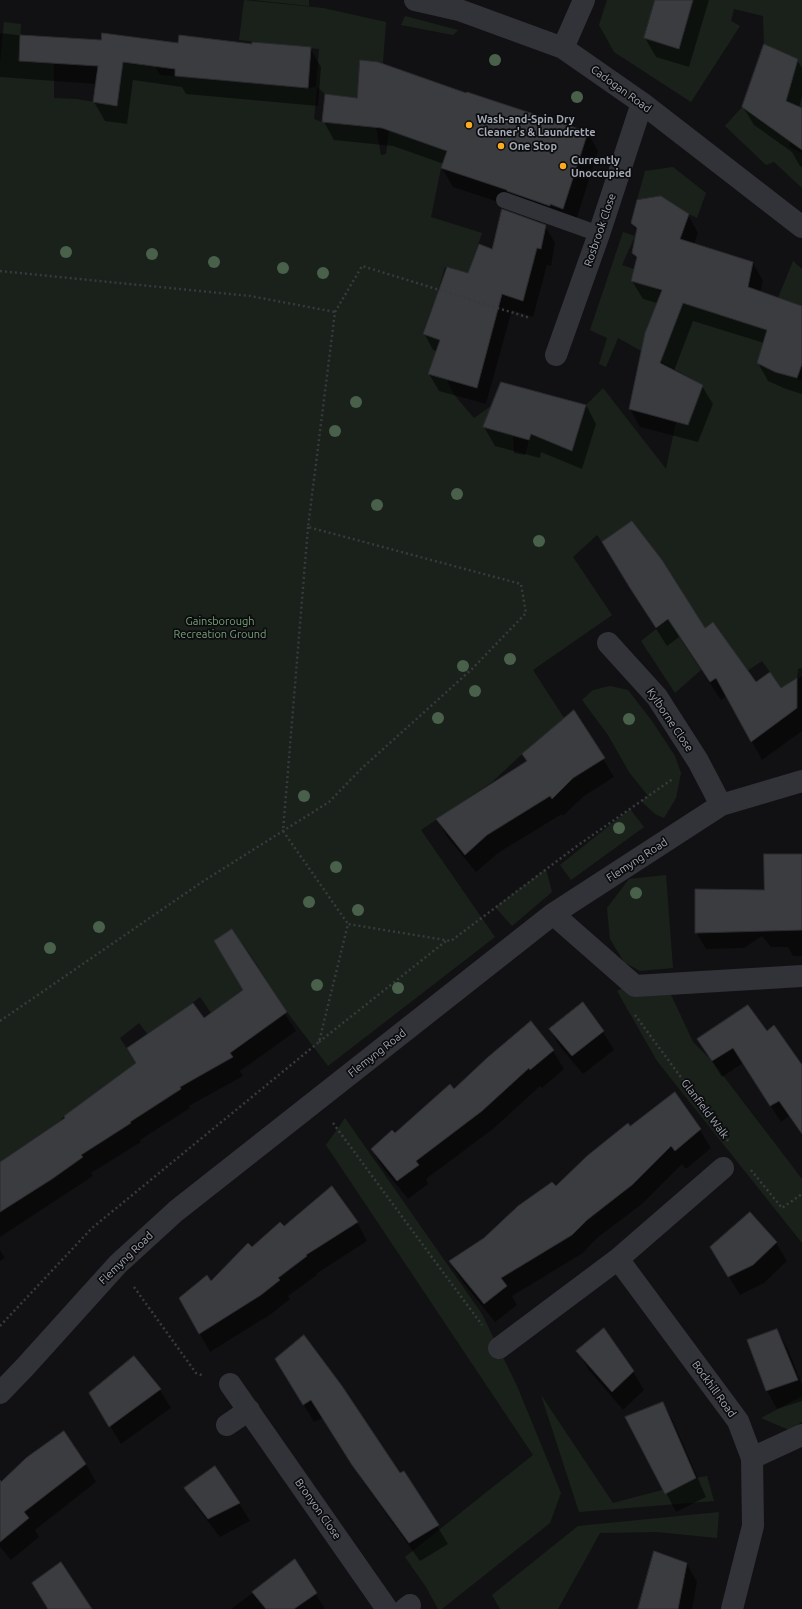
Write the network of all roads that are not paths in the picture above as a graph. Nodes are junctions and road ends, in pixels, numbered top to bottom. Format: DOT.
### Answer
graph roads {
  1 [pos="415,0"];
  2 [pos="584,0"];
  3 [pos="563,48"];
  4 [pos="642,103"];
  5 [pos="504,200"];
  6 [pos="802,226"];
  7 [pos="599,234"];
  8 [pos="556,355"];
  9 [pos="608,643"];
  10 [pos="802,781"];
  11 [pos="721,805"];
  12 [pos="553,914"];
  13 [pos="802,976"];
  14 [pos="723,1168"];
  15 [pos="618,1259"];
  16 [pos="499,1348"];
  17 [pos="230,1384"];
  18 [pos="0,1393"];
  19 [pos="248,1410"];
  20 [pos="227,1425"];
  21 [pos="802,1435"];
  22 [pos="752,1458"];
  23 [pos="387,1609"];
  24 [pos="732,1609"];
  1 -- 3 [label="street, Cadogan Road"];
  2 -- 3 [label="street"];
  3 -- 4 [label="street, Cadogan Road"];
  4 -- 6 [label="street, Cadogan Road"];
  4 -- 7 [label="street, Rosbrook Close"];
  5 -- 7 [label="lane"];
  7 -- 8 [label="street, Rosbrook Close"];
  9 -- 11 [label="street, Kylborne Close"];
  10 -- 11 [label="street, Flemyng Road"];
  11 -- 12 [label="street, Flemyng Road"];
  12 -- 13 [label="street"];
  12 -- 18 [label="street, Flemyng Road"];
  14 -- 15 [label="street"];
  15 -- 16 [label="street"];
  15 -- 22 [label="street, Bockhill Road"];
  17 -- 19 [label="street, Bronyon Close"];
  19 -- 20 [label="street"];
  19 -- 23 [label="street, Bronyon Close"];
  21 -- 22 [label="street"];
  22 -- 24 [label="street, Bockhill Road"];
}
